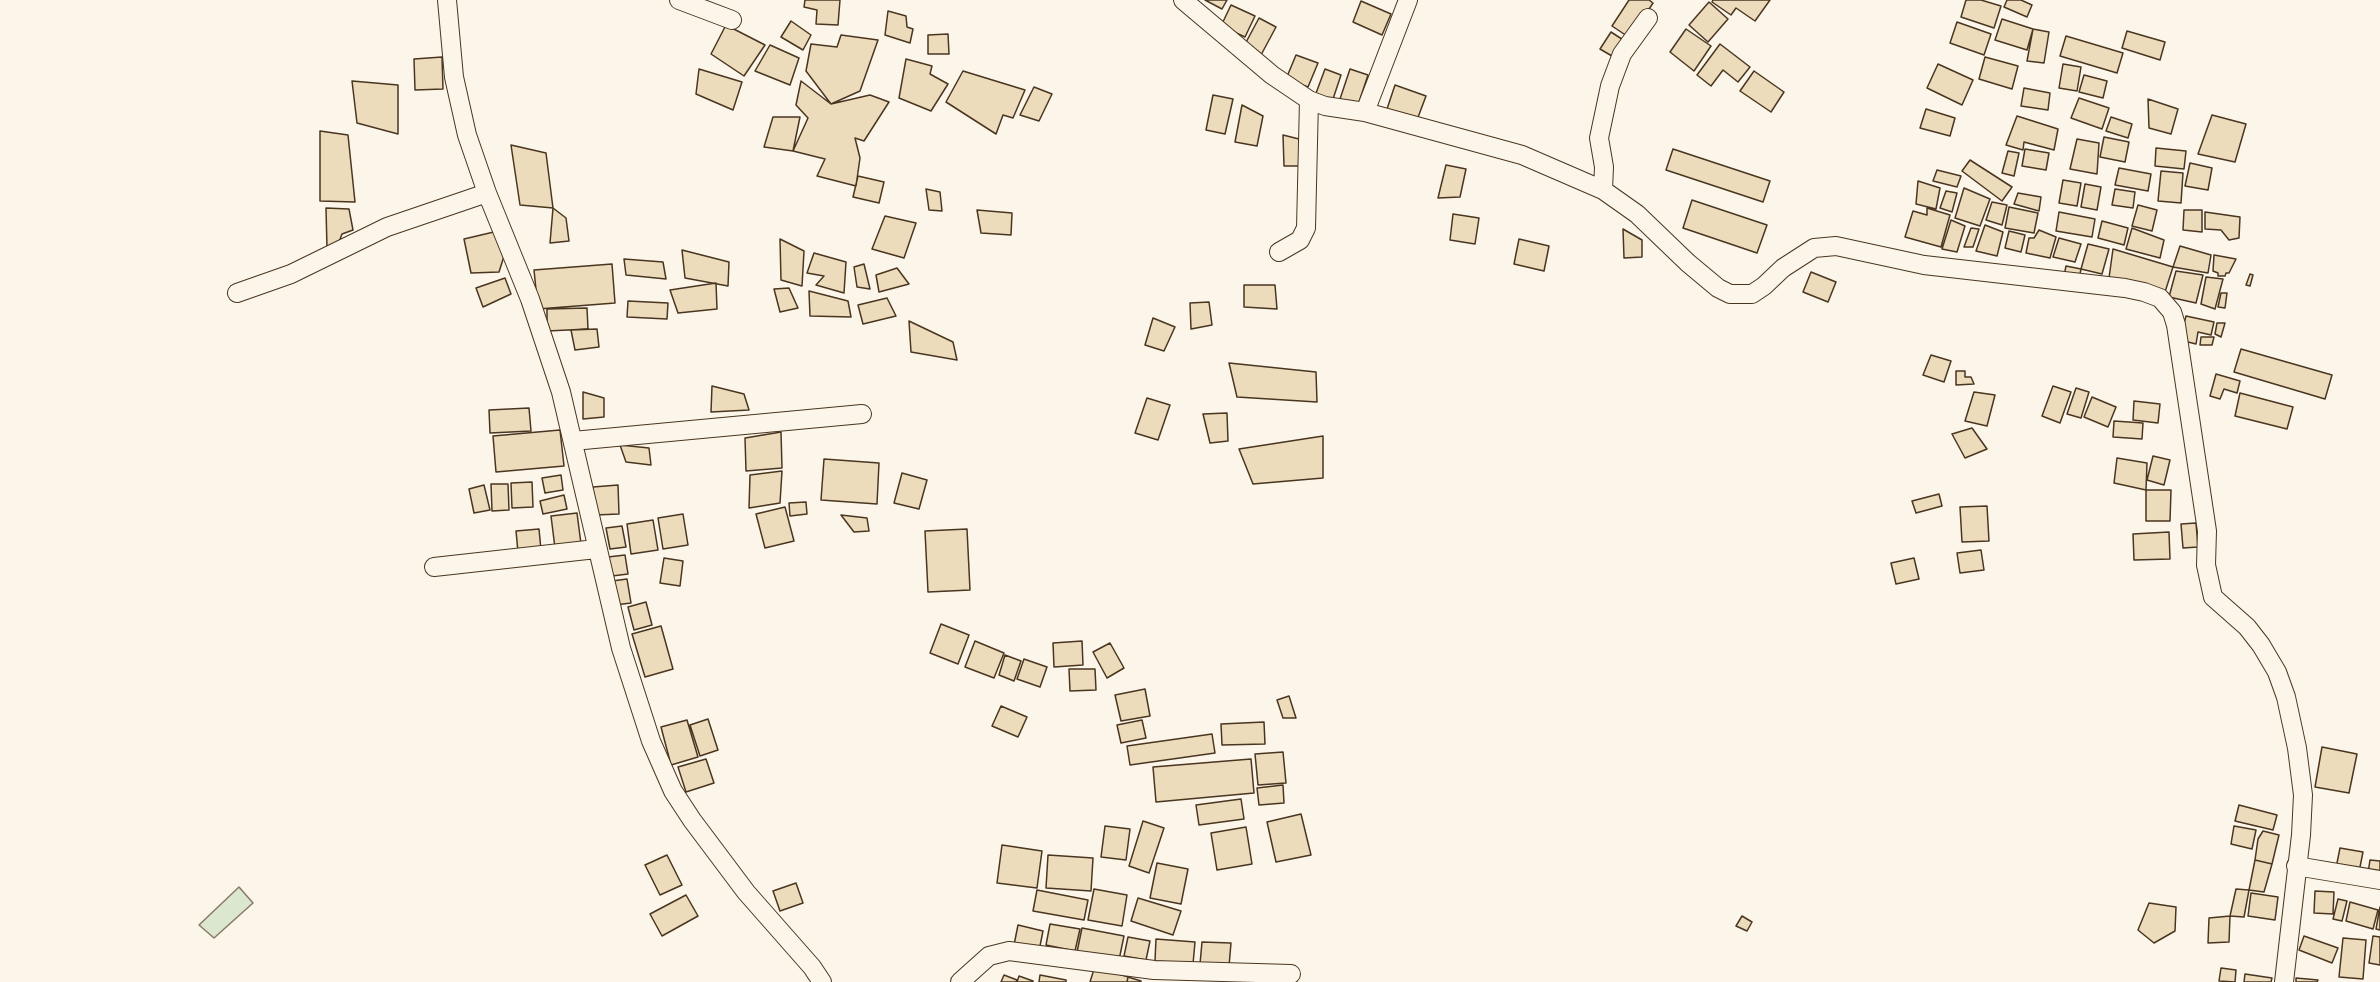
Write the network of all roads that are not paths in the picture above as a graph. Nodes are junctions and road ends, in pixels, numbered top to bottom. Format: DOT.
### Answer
graph roads {
  1 [pos="447,0"];
  2 [pos="679,0"];
  3 [pos="1183,0"];
  4 [pos="1408,0"];
  5 [pos="1648,18"];
  6 [pos="732,20"];
  7 [pos="1309,100"];
  8 [pos="1365,112"];
  9 [pos="1603,190"];
  10 [pos="487,193"];
  11 [pos="1279,252"];
  12 [pos="237,293"];
  13 [pos="862,414"];
  14 [pos="573,441"];
  15 [pos="597,549"];
  16 [pos="434,567"];
  17 [pos="2296,866"];
  18 [pos="2380,880"];
  19 [pos="1291,974"];
  20 [pos="822,982"];
  21 [pos="960,982"];
  22 [pos="2284,982"];
  1 -- 10 [label="street"];
  2 -- 6 [label="street"];
  3 -- 7 [label="street"];
  4 -- 8 [label="street"];
  5 -- 9 [label="street"];
  7 -- 8 [label="street"];
  7 -- 11 [label="street"];
  8 -- 9 [label="street"];
  9 -- 17 [label="street"];
  10 -- 12 [label="street"];
  10 -- 14 [label="street"];
  13 -- 14 [label="street"];
  14 -- 15 [label="street"];
  15 -- 16 [label="street"];
  15 -- 20 [label="street"];
  17 -- 18 [label="street"];
  17 -- 22 [label="street"];
  19 -- 21 [label="street"];
}
